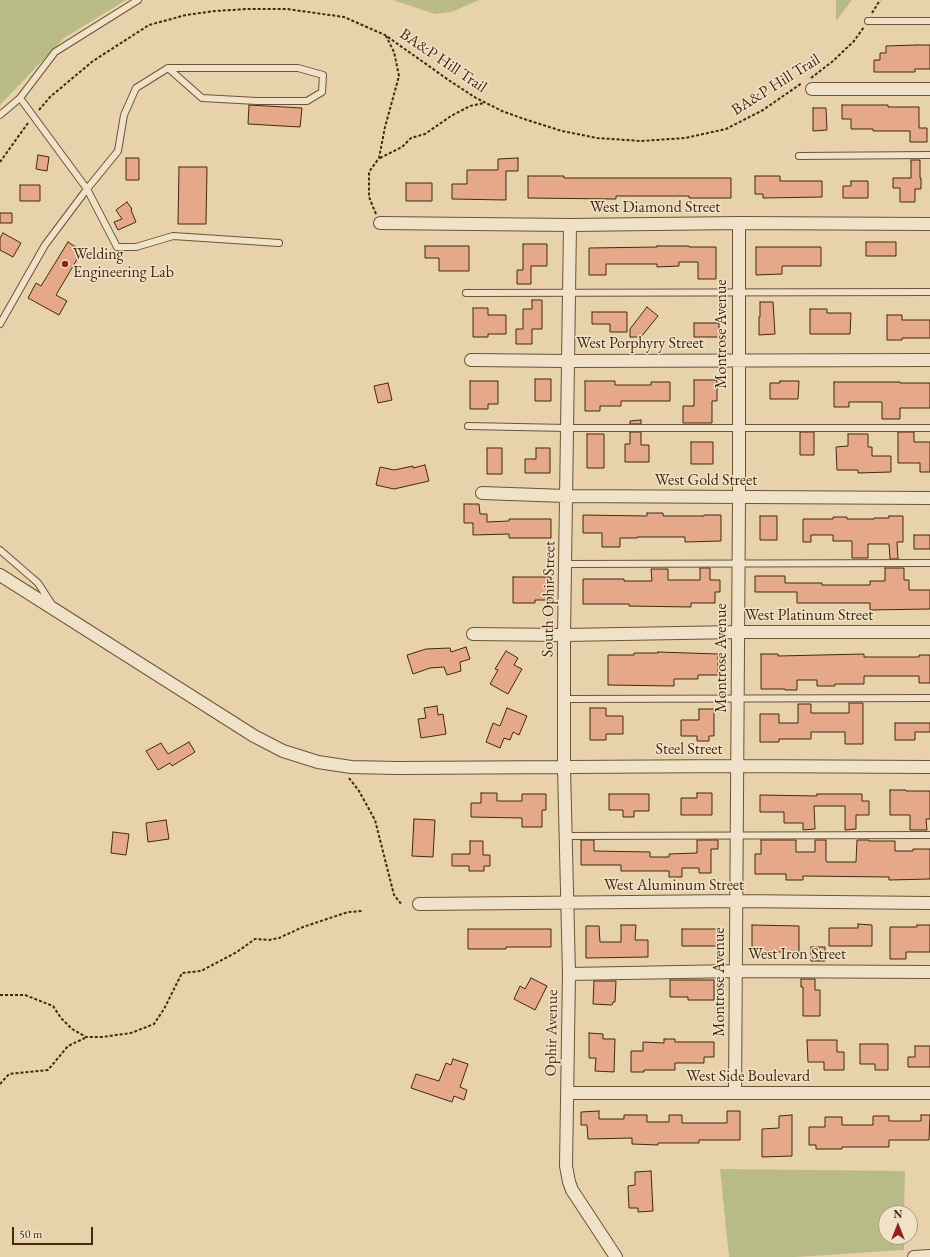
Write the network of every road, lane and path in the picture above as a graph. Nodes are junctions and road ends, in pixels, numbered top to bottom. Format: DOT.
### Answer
graph roads {
  1 [pos="138,0"];
  2 [pos="880,0"];
  3 [pos="868,20"];
  4 [pos="930,21"];
  5 [pos="385,35"];
  6 [pos="168,68"];
  7 [pos="808,83"];
  8 [pos="930,89"];
  9 [pos="20,98"];
  10 [pos="486,103"];
  11 [pos="0,115"];
  12 [pos="33,116"];
  13 [pos="930,155"];
  14 [pos="799,156"];
  15 [pos="379,158"];
  16 [pos="0,162"];
  17 [pos="87,189"];
  18 [pos="380,223"];
  19 [pos="739,223"];
  20 [pos="930,224"];
  21 [pos="570,225"];
  22 [pos="279,243"];
  23 [pos="738,292"];
  24 [pos="930,292"];
  25 [pos="466,293"];
  26 [pos="568,293"];
  27 [pos="0,324"];
  28 [pos="471,360"];
  29 [pos="738,360"];
  30 [pos="930,360"];
  31 [pos="567,361"];
  32 [pos="468,426"];
  33 [pos="567,428"];
  34 [pos="930,428"];
  35 [pos="739,429"];
  36 [pos="482,494"];
  37 [pos="566,496"];
  38 [pos="739,498"];
  39 [pos="930,498"];
  40 [pos="0,550"];
  41 [pos="738,563"];
  42 [pos="930,563"];
  43 [pos="565,564"];
  44 [pos="0,575"];
  45 [pos="54,609"];
  46 [pos="738,632"];
  47 [pos="930,632"];
  48 [pos="473,634"];
  49 [pos="564,635"];
  50 [pos="737,698"];
  51 [pos="930,698"];
  52 [pos="564,699"];
  53 [pos="340,765"];
  54 [pos="737,766"];
  55 [pos="564,767"];
  56 [pos="930,767"];
  57 [pos="736,835"];
  58 [pos="930,835"];
  59 [pos="565,836"];
  60 [pos="736,901"];
  61 [pos="567,903"];
  62 [pos="930,903"];
  63 [pos="419,904"];
  64 [pos="402,905"];
  65 [pos="363,911"];
  66 [pos="736,971"];
  67 [pos="930,972"];
  68 [pos="569,974"];
  69 [pos="0,995"];
  70 [pos="86,1037"];
  71 [pos="0,1084"];
  72 [pos="567,1093"];
  73 [pos="735,1093"];
  74 [pos="930,1093"];
  75 [pos="930,1256"];
  76 [pos="616,1257"];
  77 [pos="914,1257"];
  1 -- 9 [label="lane"];
  2 -- 3 [label="path, BA&P Hill Trail"];
  3 -- 4 [label="lane"];
  3 -- 7 [label="path, BA&P Hill Trail"];
  5 -- 10 [label="path, BA&P Hill Trail"];
  5 -- 12 [label="path, BA&P Hill Trail"];
  5 -- 15 [label="path"];
  6 -- 6 [label="lane"];
  6 -- 17 [label="lane"];
  7 -- 8 [label="street"];
  7 -- 10 [label="path, BA&P Hill Trail"];
  9 -- 11 [label="lane"];
  9 -- 12 [label="lane"];
  10 -- 15 [label="path"];
  12 -- 16 [label="path, BA&P Hill Trail"];
  12 -- 17 [label="lane"];
  13 -- 14 [label="lane"];
  15 -- 18 [label="path"];
  17 -- 22 [label="lane"];
  17 -- 27 [label="lane"];
  18 -- 21 [label="street, West Diamond Street"];
  19 -- 20 [label="street, West Diamond Street"];
  19 -- 21 [label="street, West Diamond Street"];
  19 -- 23 [label="street, Montrose Avenue"];
  21 -- 26 [label="street, South Ophir Street"];
  23 -- 24 [label="lane"];
  23 -- 26 [label="lane"];
  23 -- 29 [label="street, Montrose Avenue"];
  25 -- 26 [label="lane"];
  26 -- 31 [label="street, South Ophir Street"];
  28 -- 31 [label="street, West Porphyry Street"];
  29 -- 30 [label="street, West Porphyry Street"];
  29 -- 31 [label="street, West Porphyry Street"];
  29 -- 35 [label="street, Montrose Avenue"];
  31 -- 33 [label="street, South Ophir Street"];
  32 -- 33 [label="lane"];
  33 -- 35 [label="lane"];
  33 -- 37 [label="street, South Ophir Street"];
  34 -- 35 [label="lane"];
  35 -- 38 [label="street, Montrose Avenue"];
  36 -- 37 [label="street, West Gold Street"];
  37 -- 38 [label="street, West Gold Street"];
  37 -- 43 [label="street, South Ophir Street"];
  38 -- 39 [label="street, West Gold Street"];
  38 -- 41 [label="street, Montrose Avenue"];
  40 -- 45 [label="lane"];
  41 -- 42 [label="lane"];
  41 -- 43 [label="lane"];
  41 -- 46 [label="street, Montrose Avenue"];
  43 -- 49 [label="street, South Ophir Street"];
  44 -- 45 [label="street, Steel Street"];
  45 -- 53 [label="street, Steel Street"];
  46 -- 47 [label="street, West Platinum Street"];
  46 -- 49 [label="street, West Platinum Street"];
  46 -- 50 [label="street, Montrose Avenue"];
  48 -- 49 [label="street, West Platinum Street"];
  49 -- 52 [label="street, South Ophir Street"];
  50 -- 51 [label="lane"];
  50 -- 52 [label="lane"];
  50 -- 54 [label="street, Montrose Avenue"];
  52 -- 55 [label="street, South Ophir Street"];
  53 -- 55 [label="street, Steel Street"];
  53 -- 64 [label="path"];
  54 -- 55 [label="street, Steel Street"];
  54 -- 56 [label="street, Steel Street"];
  54 -- 57 [label="street, Montrose Avenue"];
  55 -- 59 [label="street, South Ophir Street"];
  57 -- 58 [label="lane"];
  57 -- 59 [label="lane"];
  57 -- 60 [label="street, Montrose Avenue"];
  59 -- 61 [label="street, South Ophir Street"];
  60 -- 61 [label="street, West Aluminum Street"];
  60 -- 62 [label="street, West Aluminum Street"];
  60 -- 66 [label="street, Montrose Avenue"];
  61 -- 63 [label="street, West Aluminum Street"];
  61 -- 68 [label="street, South Ophir Street"];
  65 -- 70 [label="path"];
  66 -- 67 [label="street, West Iron Street"];
  66 -- 68 [label="street, West Iron Street"];
  66 -- 73 [label="street, Montrose Avenue"];
  68 -- 72 [label="street, Ophir Avenue"];
  69 -- 70 [label="path"];
  70 -- 71 [label="path"];
  72 -- 73 [label="street, West Side Boulevard"];
  72 -- 76 [label="street, Ophir Avenue"];
  73 -- 74 [label="street, West Side Boulevard"];
  75 -- 77 [label="street"];
}
